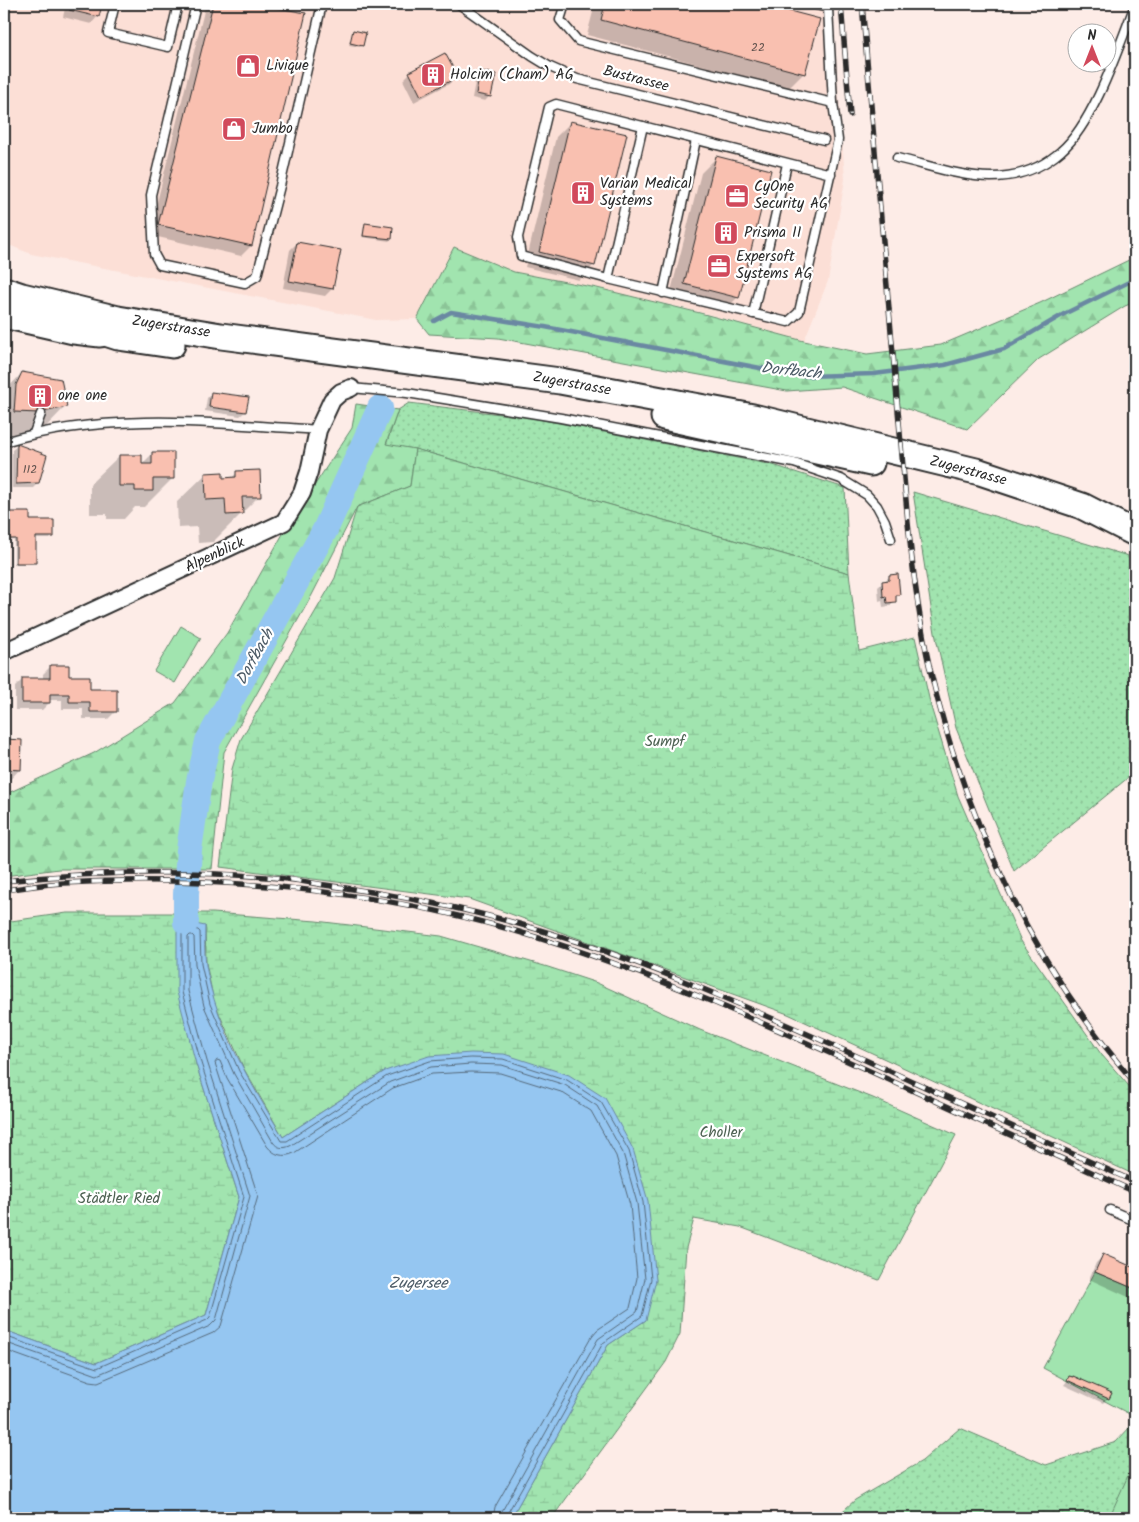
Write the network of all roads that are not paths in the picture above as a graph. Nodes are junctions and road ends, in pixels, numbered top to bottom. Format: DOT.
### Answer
graph roads {
  1 [pos="115,4"];
  2 [pos="178,4"];
  3 [pos="195,4"];
  4 [pos="322,4"];
  5 [pos="459,4"];
  6 [pos="564,4"];
  7 [pos="812,4"];
  8 [pos="1135,5"];
  9 [pos="828,6"];
  10 [pos="834,103"];
  11 [pos="643,126"];
  12 [pos="696,140"];
  13 [pos="824,140"];
  14 [pos="897,158"];
  15 [pos="787,164"];
  16 [pos="831,174"];
  17 [pos="4,278"];
  18 [pos="608,279"];
  19 [pos="4,290"];
  20 [pos="663,293"];
  21 [pos="4,306"];
  22 [pos="752,314"];
  23 [pos="4,315"];
  24 [pos="118,336"];
  25 [pos="221,336"];
  26 [pos="351,388"];
  27 [pos="41,414"];
  28 [pos="318,430"];
  29 [pos="34,434"];
  30 [pos="4,442"];
  31 [pos="1132,532"];
  32 [pos="891,539"];
  33 [pos="4,652"];
  34 [pos="1110,1210"];
  35 [pos="1135,1221"];
  1 -- 2 [label="lane"];
  3 -- 4 [label="lane"];
  5 -- 13 [label="lane, Bustrassee"];
  6 -- 10 [label="lane"];
  7 -- 9 [label="lane"];
  8 -- 14 [label="lane"];
  9 -- 10 [label="lane"];
  10 -- 16 [label="lane"];
  11 -- 12 [label="lane"];
  11 -- 18 [label="lane"];
  11 -- 18 [label="lane"];
  12 -- 15 [label="lane"];
  12 -- 20 [label="lane"];
  15 -- 16 [label="lane"];
  15 -- 22 [label="lane"];
  16 -- 22 [label="lane"];
  17 -- 25 [label="main road"];
  18 -- 20 [label="lane"];
  19 -- 25 [label="main road, Zugerstrasse"];
  20 -- 22 [label="lane"];
  21 -- 24 [label="main road, Zugerstrasse"];
  23 -- 24 [label="main road"];
  24 -- 31 [label="main road, Zugerstrasse"];
  25 -- 31 [label="main road, Zugerstrasse"];
  26 -- 28 [label="street, Alpenblick"];
  26 -- 32 [label="lane"];
  27 -- 29 [label="lane"];
  28 -- 29 [label="lane"];
  28 -- 33 [label="street, Alpenblick"];
  29 -- 30 [label="lane"];
  34 -- 35 [label="lane"];
}
